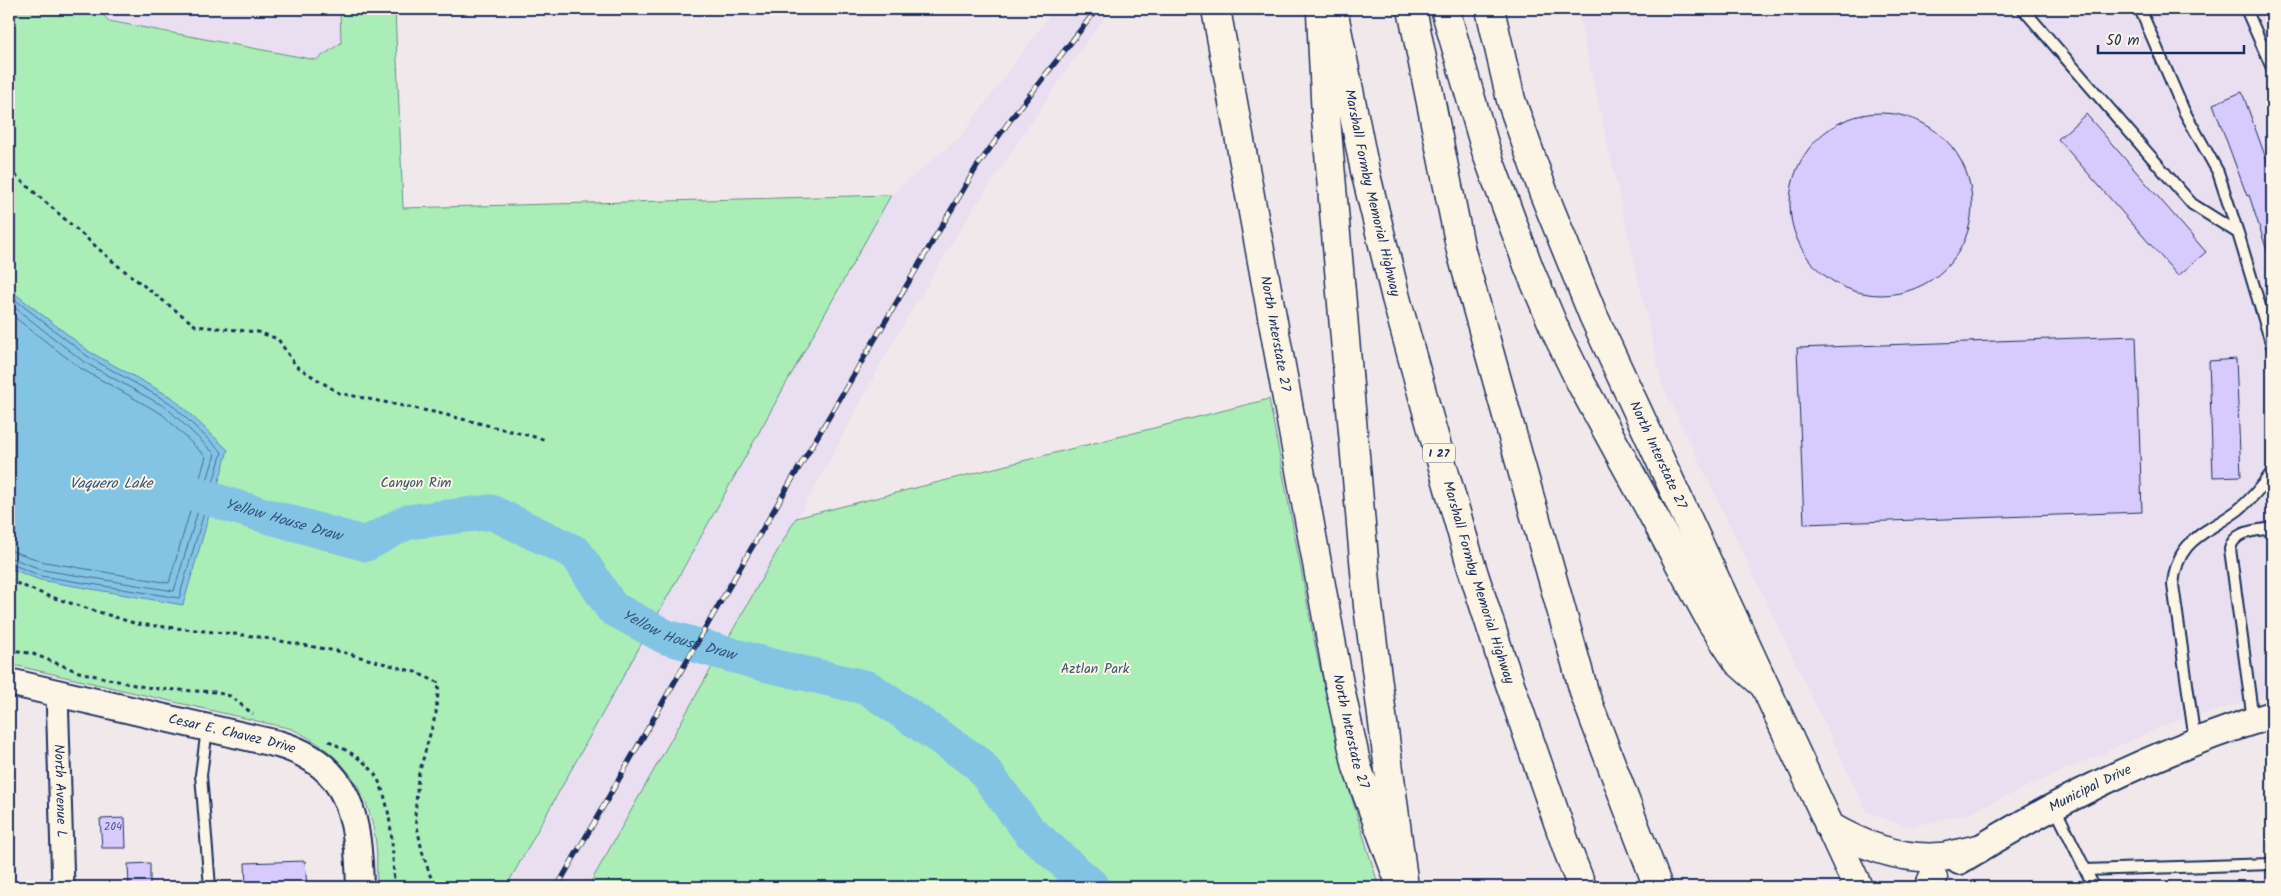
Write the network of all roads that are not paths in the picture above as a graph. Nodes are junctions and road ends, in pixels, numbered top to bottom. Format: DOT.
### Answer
graph roads {
  1 [pos="1216,9"];
  2 [pos="1321,9"];
  3 [pos="1333,9"];
  4 [pos="1412,9"];
  5 [pos="1445,9"];
  6 [pos="1490,9"];
  7 [pos="2023,9"];
  8 [pos="2140,9"];
  9 [pos="2246,9"];
  10 [pos="2272,68"];
  11 [pos="2238,233"];
  12 [pos="2272,346"];
  13 [pos="2272,472"];
  14 [pos="2272,528"];
  15 [pos="9,682"];
  16 [pos="1764,685"];
  17 [pos="56,693"];
  18 [pos="2263,718"];
  19 [pos="207,728"];
  20 [pos="2195,742"];
  21 [pos="2053,805"];
  22 [pos="1829,826"];
  23 [pos="1978,849"];
  24 [pos="2272,864"];
  25 [pos="2085,870"];
  26 [pos="1928,884"];
  27 [pos="63,887"];
  28 [pos="210,887"];
  29 [pos="360,887"];
  30 [pos="1402,887"];
  31 [pos="1582,887"];
  32 [pos="1658,887"];
  33 [pos="1858,887"];
  34 [pos="2094,887"];
  1 -- 30 [label="main road, North Interstate 27"];
  2 -- 30 [label="main road"];
  3 -- 31 [label="main road, Marshall Formby Memorial Highway / I 27"];
  4 -- 32 [label="main road"];
  5 -- 16 [label="main road"];
  6 -- 16 [label="main road, North Interstate 27"];
  7 -- 11 [label="lane"];
  8 -- 11 [label="lane"];
  9 -- 10 [label="lane"];
  11 -- 12 [label="lane"];
  13 -- 20 [label="lane"];
  14 -- 18 [label="lane"];
  15 -- 17 [label="street, Cesar E. Chavez Drive"];
  16 -- 22 [label="main road, North Interstate 27"];
  17 -- 19 [label="street, Cesar E. Chavez Drive"];
  17 -- 27 [label="street, North Avenue L"];
  18 -- 20 [label="street, Municipal Drive"];
  19 -- 28 [label="lane"];
  19 -- 29 [label="street, Cesar E. Chavez Drive"];
  20 -- 21 [label="street, Municipal Drive"];
  21 -- 23 [label="street, Municipal Drive"];
  21 -- 25 [label="lane"];
  22 -- 23 [label="main road"];
  22 -- 33 [label="main road, North Interstate 27"];
  23 -- 26 [label="street, Municipal Drive"];
  24 -- 25 [label="lane"];
  25 -- 34 [label="lane"];
}
